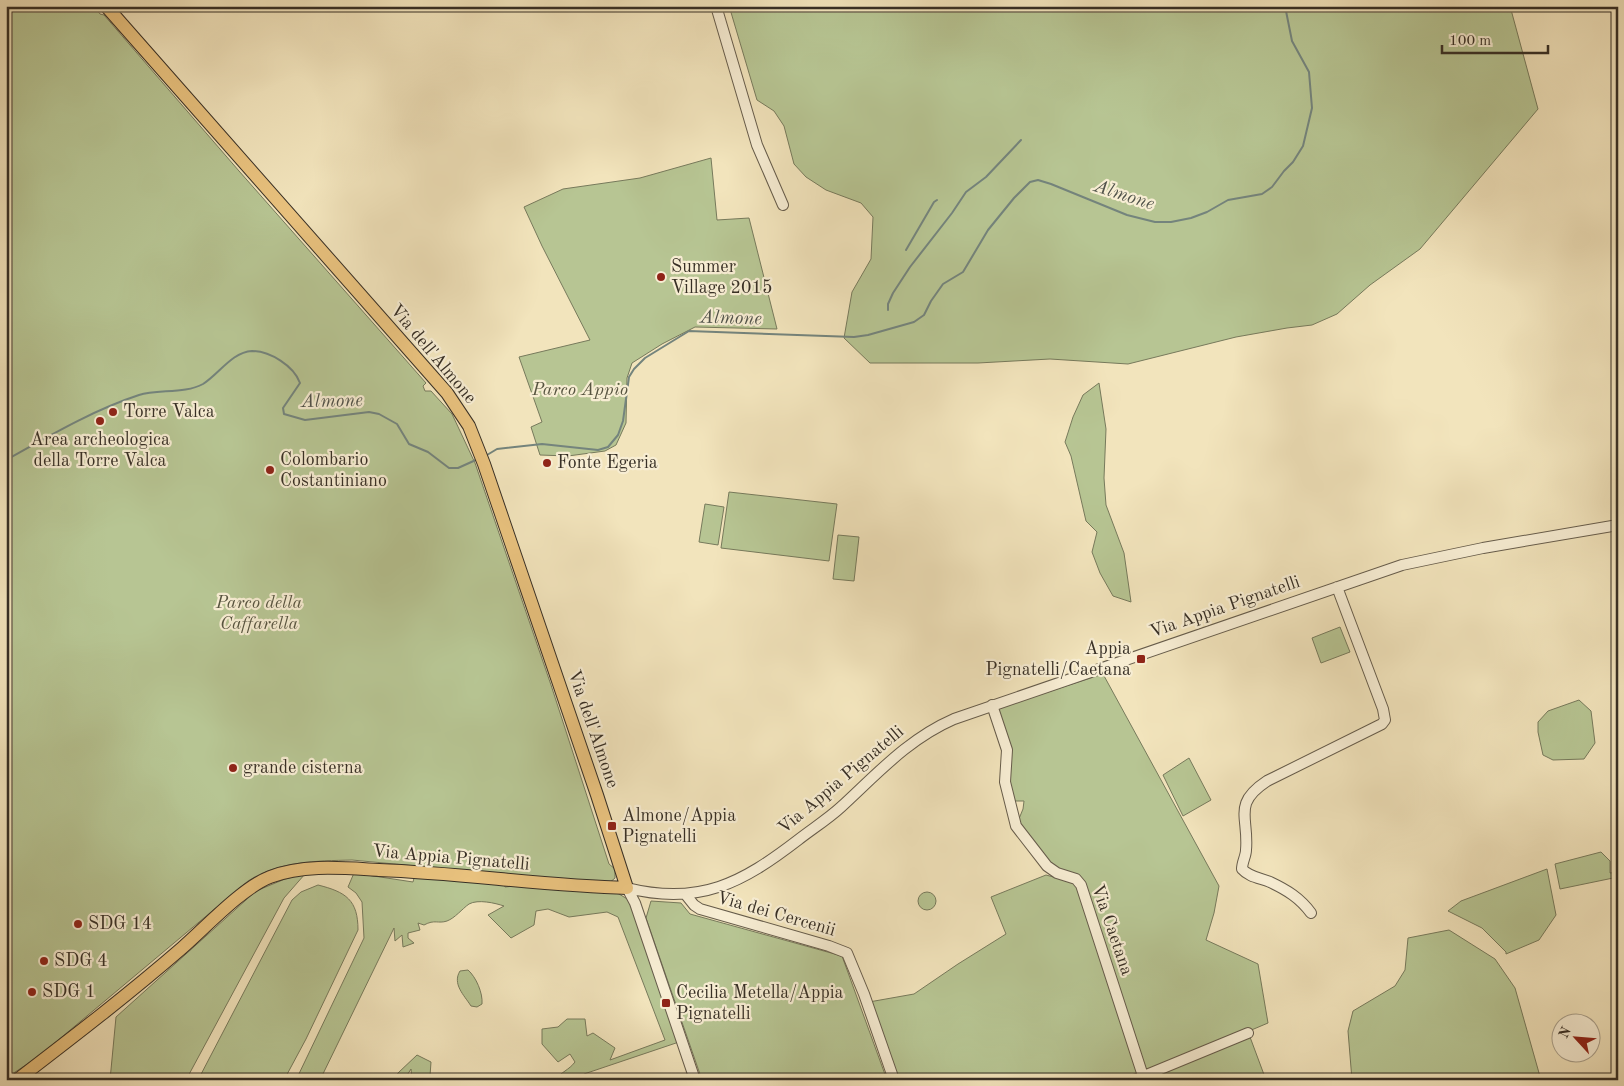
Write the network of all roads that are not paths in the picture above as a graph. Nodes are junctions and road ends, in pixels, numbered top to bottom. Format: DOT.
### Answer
graph roads {
  1 [pos="106,6"];
  2 [pos="716,6"];
  3 [pos="783,205"];
  4 [pos="1618,524"];
  5 [pos="1337,587"];
  6 [pos="992,705"];
  7 [pos="627,888"];
  8 [pos="648,893"];
  9 [pos="686,895"];
  10 [pos="1311,913"];
  11 [pos="640,919"];
  12 [pos="1248,1033"];
  13 [pos="1139,1078"];
  14 [pos="17,1080"];
  15 [pos="695,1080"];
  16 [pos="894,1080"];
  1 -- 7 [label="main road, Via dell'Almone"];
  2 -- 3 [label="street"];
  4 -- 5 [label="street, Via Appia Pignatelli"];
  5 -- 6 [label="street, Via Appia Pignatelli"];
  5 -- 10 [label="street"];
  6 -- 9 [label="street, Via Appia Pignatelli"];
  6 -- 13 [label="street, Via Caetana"];
  7 -- 8 [label="street, Via Appia Pignatelli"];
  7 -- 11 [label="street"];
  7 -- 14 [label="main road, Via Appia Pignatelli"];
  8 -- 9 [label="street, Via Appia Pignatelli"];
  8 -- 11 [label="street"];
  9 -- 16 [label="street, Via dei Cercenii"];
  11 -- 15 [label="street"];
  12 -- 13 [label="street"];
}
